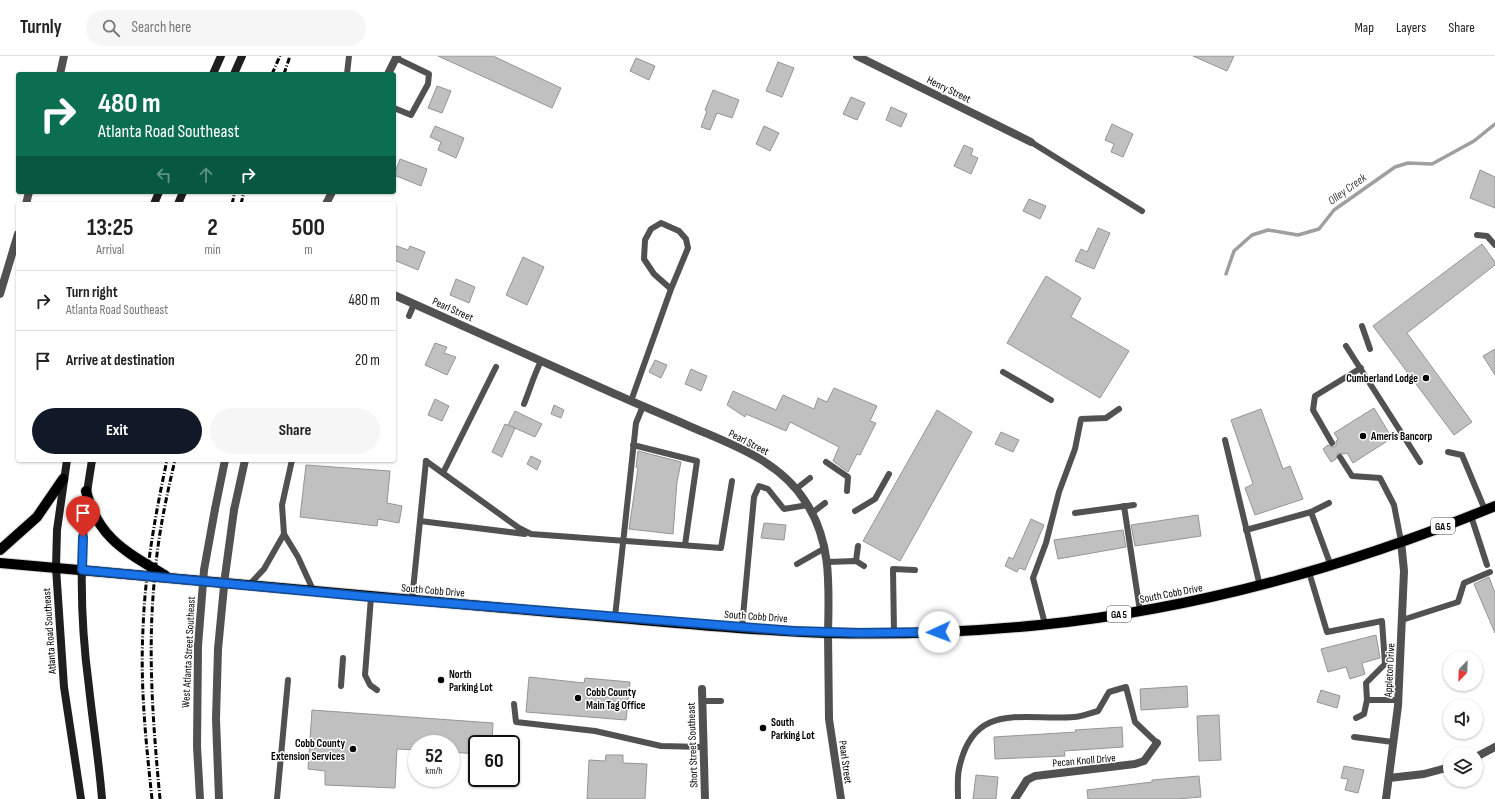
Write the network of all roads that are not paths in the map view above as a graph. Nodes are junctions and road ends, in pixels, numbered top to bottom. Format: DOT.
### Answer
graph roads {
  1 [pos="64,56"];
  2 [pos="220,56"];
  3 [pos="242,56"];
  4 [pos="349,56"];
  5 [pos="857,56"];
  6 [pos="396,57"];
  7 [pos="60,72"];
  8 [pos="214,72"];
  9 [pos="235,72"];
  10 [pos="347,72"];
  11 [pos="389,72"];
  12 [pos="396,109"];
  13 [pos="1031,142"];
  14 [pos="1142,211"];
  15 [pos="1477,235"];
  16 [pos="16,241"];
  17 [pos="1495,245"];
  18 [pos="671,289"];
  19 [pos="0,294"];
  20 [pos="396,296"];
  21 [pos="414,304"];
  22 [pos="409,316"];
  23 [pos="1362,326"];
  24 [pos="1346,346"];
  25 [pos="1370,349"];
  26 [pos="541,361"];
  27 [pos="496,367"];
  28 [pos="1361,368"];
  29 [pos="1003,372"];
  30 [pos="1051,400"];
  31 [pos="631,401"];
  32 [pos="524,404"];
  33 [pos="643,406"];
  34 [pos="1119,409"];
  35 [pos="1225,440"];
  36 [pos="1332,443"];
  37 [pos="633,445"];
  38 [pos="1448,452"];
  39 [pos="1340,457"];
  40 [pos="67,462"];
  41 [pos="92,462"];
  42 [pos="224,462"];
  43 [pos="245,462"];
  44 [pos="292,462"];
  45 [pos="826,462"];
  46 [pos="1420,462"];
  47 [pos="443,473"];
  48 [pos="889,474"];
  49 [pos="810,478"];
  50 [pos="64,479"];
  51 [pos="732,481"];
  52 [pos="796,489"];
  53 [pos="86,491"];
  54 [pos="847,491"];
  55 [pos="825,503"];
  56 [pos="1329,503"];
  57 [pos="808,505"];
  58 [pos="1134,505"];
  59 [pos="1124,506"];
  60 [pos="1492,509"];
  61 [pos="855,511"];
  62 [pos="1312,512"];
  63 [pos="812,513"];
  64 [pos="1075,513"];
  65 [pos="1471,516"];
  66 [pos="420,521"];
  67 [pos="1246,530"];
  68 [pos="284,534"];
  69 [pos="531,534"];
  70 [pos="622,541"];
  71 [pos="1401,541"];
  72 [pos="685,545"];
  73 [pos="858,546"];
  74 [pos="825,548"];
  75 [pos="0,550"];
  76 [pos="856,561"];
  77 [pos="828,562"];
  78 [pos="0,563"];
  79 [pos="797,564"];
  80 [pos="1486,565"];
  81 [pos="864,566"];
  82 [pos="1331,566"];
  83 [pos="56,568"];
  84 [pos="82,570"];
  85 [pos="915,570"];
  86 [pos="1309,572"];
  87 [pos="1490,572"];
  88 [pos="168,578"];
  89 [pos="249,586"];
  90 [pos="1260,586"];
  91 [pos="314,592"];
  92 [pos="371,597"];
  93 [pos="412,600"];
  94 [pos="1140,611"];
  95 [pos="615,617"];
  96 [pos="1402,620"];
  97 [pos="1045,624"];
  98 [pos="742,627"];
  99 [pos="828,633"];
  100 [pos="894,633"];
  101 [pos="343,658"];
  102 [pos="288,680"];
  103 [pos="340,686"];
  104 [pos="702,689"];
  105 [pos="377,690"];
  106 [pos="702,700"];
  107 [pos="1366,700"];
  108 [pos="1398,700"];
  109 [pos="721,701"];
  110 [pos="514,704"];
  111 [pos="1356,718"];
  112 [pos="1354,737"];
  113 [pos="1394,742"];
  114 [pos="1158,743"];
  115 [pos="1495,746"];
  116 [pos="703,747"];
  117 [pos="1483,753"];
  118 [pos="1443,769"];
  119 [pos="1389,778"];
  120 [pos="81,799"];
  121 [pos="102,799"];
  122 [pos="200,799"];
  123 [pos="219,799"];
  124 [pos="278,799"];
  125 [pos="705,799"];
  126 [pos="841,799"];
  127 [pos="958,799"];
  128 [pos="1015,799"];
  129 [pos="1386,799"];
  1 -- 7 [label="street"];
  2 -- 8 [label="main road"];
  3 -- 9 [label="main road"];
  4 -- 10 [label="lane"];
  5 -- 13 [label="street, Henry Street"];
  6 -- 11 [label="street"];
  6 -- 12 [label="lane"];
  13 -- 14 [label="lane"];
  15 -- 17 [label="lane"];
  16 -- 19 [label="street"];
  18 -- 18 [label="lane"];
  18 -- 31 [label="lane"];
  20 -- 21 [label="street, Pearl Street"];
  21 -- 22 [label="lane"];
  21 -- 26 [label="street, Pearl Street"];
  23 -- 25 [label="lane"];
  24 -- 28 [label="lane"];
  26 -- 31 [label="street, Pearl Street"];
  26 -- 32 [label="lane"];
  27 -- 47 [label="lane"];
  28 -- 36 [label="lane"];
  28 -- 46 [label="lane"];
  29 -- 30 [label="lane"];
  31 -- 33 [label="street, Pearl Street"];
  33 -- 37 [label="lane"];
  33 -- 52 [label="street, Pearl Street"];
  34 -- 97 [label="lane"];
  35 -- 67 [label="lane"];
  37 -- 70 [label="lane"];
  37 -- 72 [label="lane"];
  38 -- 60 [label="lane"];
  39 -- 71 [label="lane"];
  40 -- 50 [label="main road, Atlanta Road Southeast"];
  41 -- 53 [label="main road"];
  42 -- 122 [label="street, West Atlanta Street Southeast, bridge"];
  43 -- 123 [label="street, bridge"];
  44 -- 68 [label="lane"];
  45 -- 54 [label="lane"];
  47 -- 66 [label="lane"];
  47 -- 69 [label="lane"];
  48 -- 61 [label="lane"];
  49 -- 52 [label="lane"];
  50 -- 75 [label="main road"];
  50 -- 83 [label="main road, Atlanta Road Southeast"];
  51 -- 72 [label="lane"];
  52 -- 57 [label="street, Pearl Street"];
  53 -- 84 [label="main road"];
  53 -- 88 [label="main road"];
  55 -- 63 [label="lane"];
  56 -- 62 [label="lane"];
  57 -- 63 [label="street, Pearl Street"];
  57 -- 98 [label="lane"];
  58 -- 59 [label="lane"];
  59 -- 64 [label="lane"];
  59 -- 94 [label="lane"];
  60 -- 65 [label="main road, South Cobb Drive / GA 5"];
  62 -- 67 [label="lane"];
  62 -- 82 [label="lane"];
  63 -- 74 [label="street, Pearl Street"];
  65 -- 71 [label="main road, South Cobb Drive / GA 5"];
  65 -- 80 [label="lane"];
  66 -- 69 [label="lane"];
  66 -- 93 [label="lane"];
  67 -- 90 [label="lane"];
  68 -- 89 [label="lane"];
  68 -- 91 [label="lane"];
  69 -- 70 [label="lane"];
  70 -- 72 [label="lane"];
  70 -- 95 [label="lane"];
  71 -- 82 [label="main road, South Cobb Drive / GA 5"];
  71 -- 96 [label="street, Appleton Drive"];
  73 -- 76 [label="lane"];
  74 -- 77 [label="street, Pearl Street"];
  74 -- 79 [label="lane"];
  76 -- 77 [label="lane"];
  76 -- 81 [label="lane"];
  77 -- 99 [label="street, Pearl Street"];
  78 -- 83 [label="main road, South Cobb Drive"];
  82 -- 86 [label="main road, South Cobb Drive / GA 5"];
  83 -- 84 [label="main road, South Cobb Drive"];
  83 -- 120 [label="main road, Atlanta Road Southeast"];
  84 -- 88 [label="main road, South Cobb Drive"];
  84 -- 121 [label="main road"];
  85 -- 100 [label="lane"];
  86 -- 90 [label="main road, South Cobb Drive / GA 5"];
  86 -- 107 [label="lane"];
  87 -- 96 [label="lane"];
  88 -- 89 [label="main road, South Cobb Drive"];
  89 -- 91 [label="main road, South Cobb Drive"];
  90 -- 94 [label="main road, South Cobb Drive / GA 5"];
  91 -- 92 [label="main road, South Cobb Drive"];
  92 -- 93 [label="main road, South Cobb Drive"];
  92 -- 105 [label="lane"];
  93 -- 95 [label="main road, South Cobb Drive"];
  94 -- 97 [label="main road, South Cobb Drive / GA 5"];
  95 -- 98 [label="main road, South Cobb Drive"];
  96 -- 108 [label="street, Appleton Drive"];
  97 -- 100 [label="main road, South Cobb Drive / GA 5"];
  98 -- 99 [label="main road, South Cobb Drive"];
  99 -- 100 [label="main road, South Cobb Drive / GA 5"];
  99 -- 126 [label="street, Pearl Street"];
  101 -- 103 [label="lane"];
  102 -- 124 [label="lane"];
  104 -- 106 [label="street, Short Street Southeast"];
  106 -- 109 [label="lane"];
  106 -- 116 [label="street, Short Street Southeast"];
  107 -- 108 [label="lane"];
  107 -- 111 [label="lane"];
  108 -- 113 [label="street, Appleton Drive"];
  110 -- 116 [label="lane"];
  112 -- 113 [label="lane"];
  113 -- 119 [label="street, Appleton Drive"];
  114 -- 127 [label="lane"];
  114 -- 128 [label="street, Pecan Knoll Drive"];
  115 -- 117 [label="street"];
  116 -- 125 [label="street, Short Street Southeast"];
  118 -- 119 [label="street"];
  119 -- 129 [label="street, Appleton Drive"];
}
